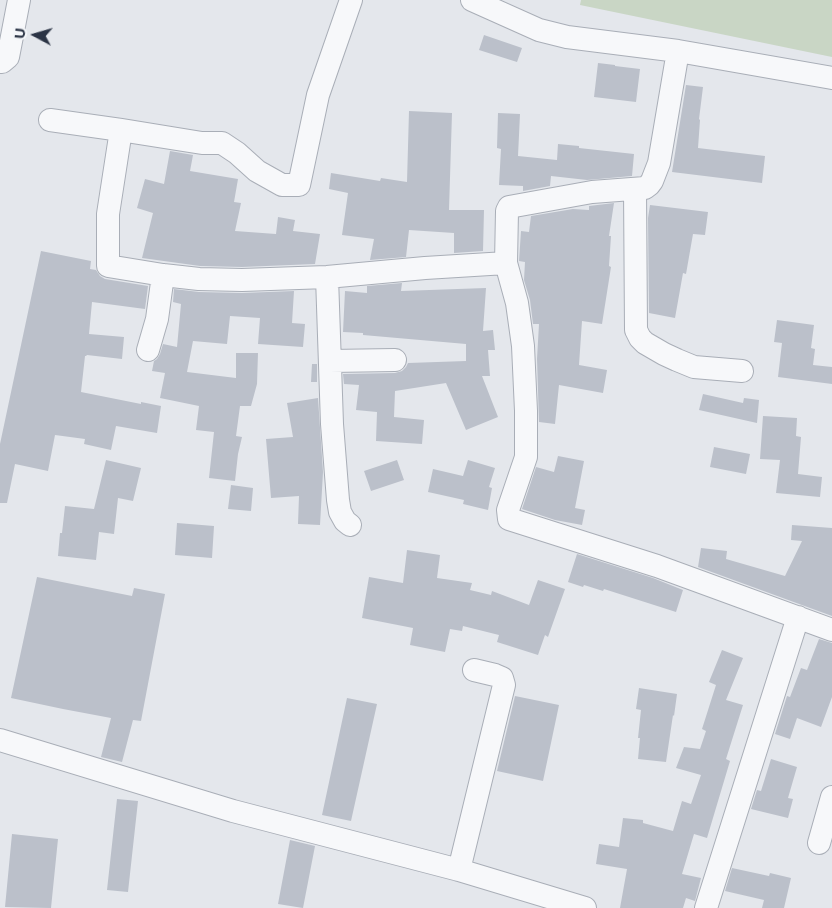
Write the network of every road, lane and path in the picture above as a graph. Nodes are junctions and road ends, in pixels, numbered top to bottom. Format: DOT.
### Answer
graph roads {
  1 [pos="19,0"];
  2 [pos="351,0"];
  3 [pos="472,0"];
  4 [pos="678,51"];
  5 [pos="0,62"];
  6 [pos="832,78"];
  7 [pos="50,120"];
  8 [pos="121,130"];
  9 [pos="635,189"];
  10 [pos="506,263"];
  11 [pos="163,275"];
  12 [pos="327,277"];
  13 [pos="148,350"];
  14 [pos="395,360"];
  15 [pos="330,361"];
  16 [pos="742,371"];
  17 [pos="350,525"];
  18 [pos="798,617"];
  19 [pos="832,630"];
  20 [pos="474,670"];
  21 [pos="0,740"];
  22 [pos="832,797"];
  23 [pos="819,842"];
  24 [pos="459,870"];
  25 [pos="585,908"];
  26 [pos="706,908"];
  1 -- 5 [label="street"];
  2 -- 8 [label="street"];
  3 -- 4 [label="street"];
  4 -- 6 [label="street"];
  4 -- 9 [label="street"];
  7 -- 8 [label="street"];
  8 -- 11 [label="street"];
  9 -- 10 [label="street"];
  9 -- 16 [label="street"];
  10 -- 12 [label="street"];
  10 -- 18 [label="street"];
  11 -- 12 [label="street"];
  11 -- 13 [label="street"];
  12 -- 15 [label="street"];
  14 -- 15 [label="street"];
  15 -- 17 [label="street"];
  18 -- 19 [label="street"];
  18 -- 26 [label="street"];
  20 -- 24 [label="street"];
  21 -- 24 [label="street"];
  22 -- 23 [label="street"];
  24 -- 25 [label="street"];
}
